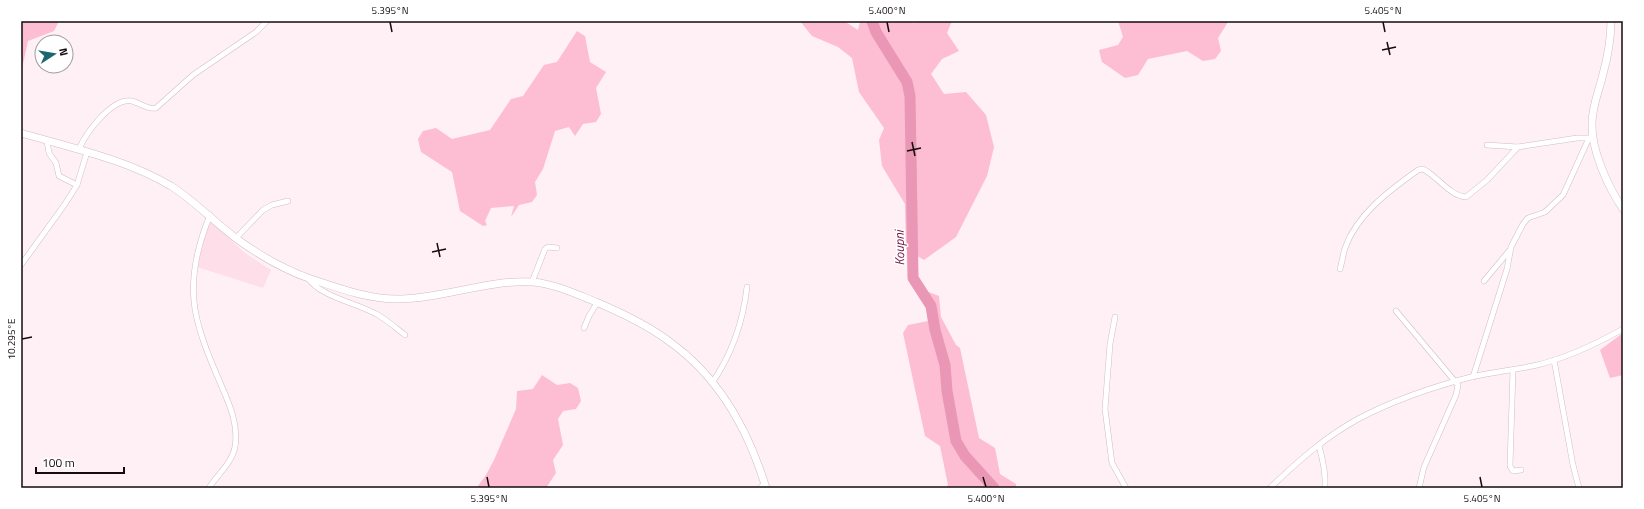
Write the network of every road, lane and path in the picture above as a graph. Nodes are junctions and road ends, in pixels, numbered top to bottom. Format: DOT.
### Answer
graph roads {
  1 [pos="267,21"];
  2 [pos="1611,21"];
  3 [pos="21,133"];
  4 [pos="1591,138"];
  5 [pos="47,141"];
  6 [pos="1487,145"];
  7 [pos="1518,146"];
  8 [pos="79,149"];
  9 [pos="87,152"];
  10 [pos="77,185"];
  11 [pos="288,201"];
  12 [pos="1623,209"];
  13 [pos="210,215"];
  14 [pos="236,238"];
  15 [pos="557,248"];
  16 [pos="1510,251"];
  17 [pos="21,265"];
  18 [pos="1340,269"];
  19 [pos="308,278"];
  20 [pos="1484,281"];
  21 [pos="532,282"];
  22 [pos="747,287"];
  23 [pos="597,303"];
  24 [pos="1396,312"];
  25 [pos="1115,317"];
  26 [pos="584,328"];
  27 [pos="1623,329"];
  28 [pos="405,335"];
  29 [pos="1554,360"];
  30 [pos="1513,370"];
  31 [pos="1473,377"];
  32 [pos="1456,381"];
  33 [pos="712,383"];
  34 [pos="1319,446"];
  35 [pos="1521,470"];
  36 [pos="763,486"];
  37 [pos="209,488"];
  38 [pos="1126,488"];
  39 [pos="1270,488"];
  40 [pos="1325,488"];
  41 [pos="1419,488"];
  42 [pos="1579,488"];
  1 -- 8 [label="street"];
  2 -- 4 [label="main road"];
  3 -- 5 [label="main road"];
  4 -- 7 [label="street"];
  4 -- 12 [label="main road"];
  4 -- 16 [label="street"];
  5 -- 8 [label="main road"];
  5 -- 10 [label="street"];
  6 -- 7 [label="street"];
  7 -- 18 [label="street"];
  8 -- 9 [label="main road"];
  9 -- 10 [label="street"];
  9 -- 13 [label="main road"];
  10 -- 17 [label="street"];
  11 -- 14 [label="street"];
  13 -- 14 [label="main road"];
  13 -- 37 [label="street"];
  14 -- 19 [label="main road"];
  15 -- 21 [label="street"];
  16 -- 20 [label="street"];
  16 -- 31 [label="street"];
  19 -- 21 [label="main road"];
  19 -- 28 [label="street"];
  21 -- 23 [label="main road"];
  22 -- 33 [label="street"];
  23 -- 26 [label="street"];
  23 -- 33 [label="main road"];
  24 -- 32 [label="street"];
  25 -- 38 [label="street"];
  27 -- 29 [label="street"];
  29 -- 30 [label="street"];
  29 -- 42 [label="street"];
  30 -- 31 [label="street"];
  30 -- 35 [label="street"];
  31 -- 32 [label="street"];
  32 -- 34 [label="street"];
  32 -- 41 [label="street"];
  33 -- 36 [label="main road"];
  34 -- 39 [label="street"];
  34 -- 40 [label="street"];
}
